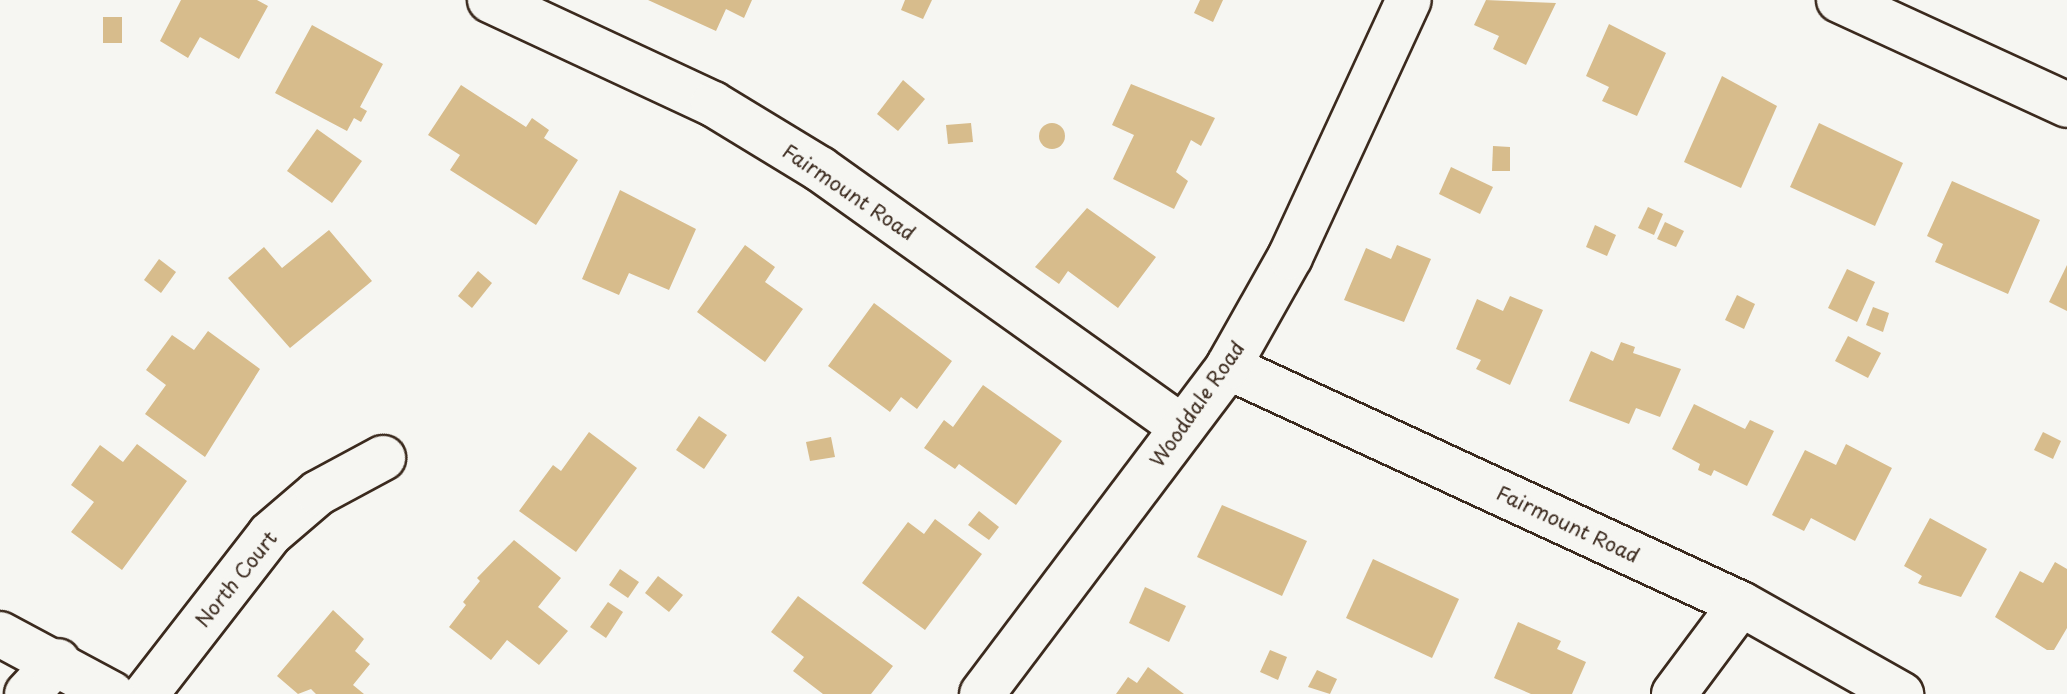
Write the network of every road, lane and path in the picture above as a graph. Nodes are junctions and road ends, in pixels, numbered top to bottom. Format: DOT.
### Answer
graph roads {
  1 [pos="490,0"];
  2 [pos="1409,0"];
  3 [pos="1839,0"];
  4 [pos="2067,105"];
  5 [pos="1228,367"];
  6 [pos="1182,427"];
  7 [pos="383,458"];
  8 [pos="1741,604"];
  9 [pos="0,634"];
  10 [pos="58,661"];
  11 [pos="27,694"];
  12 [pos="112,694"];
  13 [pos="146,694"];
  14 [pos="982,694"];
  15 [pos="1674,694"];
  16 [pos="1901,694"];
  1 -- 6 [label="street, Fairmount Road"];
  2 -- 5 [label="street, Wooddale Road"];
  3 -- 4 [label="street"];
  5 -- 6 [label="street, Wooddale Road"];
  5 -- 8 [label="street, Fairmount Road"];
  6 -- 14 [label="street, Wooddale Road"];
  7 -- 13 [label="street, North Court"];
  8 -- 15 [label="street"];
  8 -- 16 [label="street, Fairmount Road"];
  9 -- 10 [label="street"];
  10 -- 11 [label="street"];
  10 -- 12 [label="street"];
}
